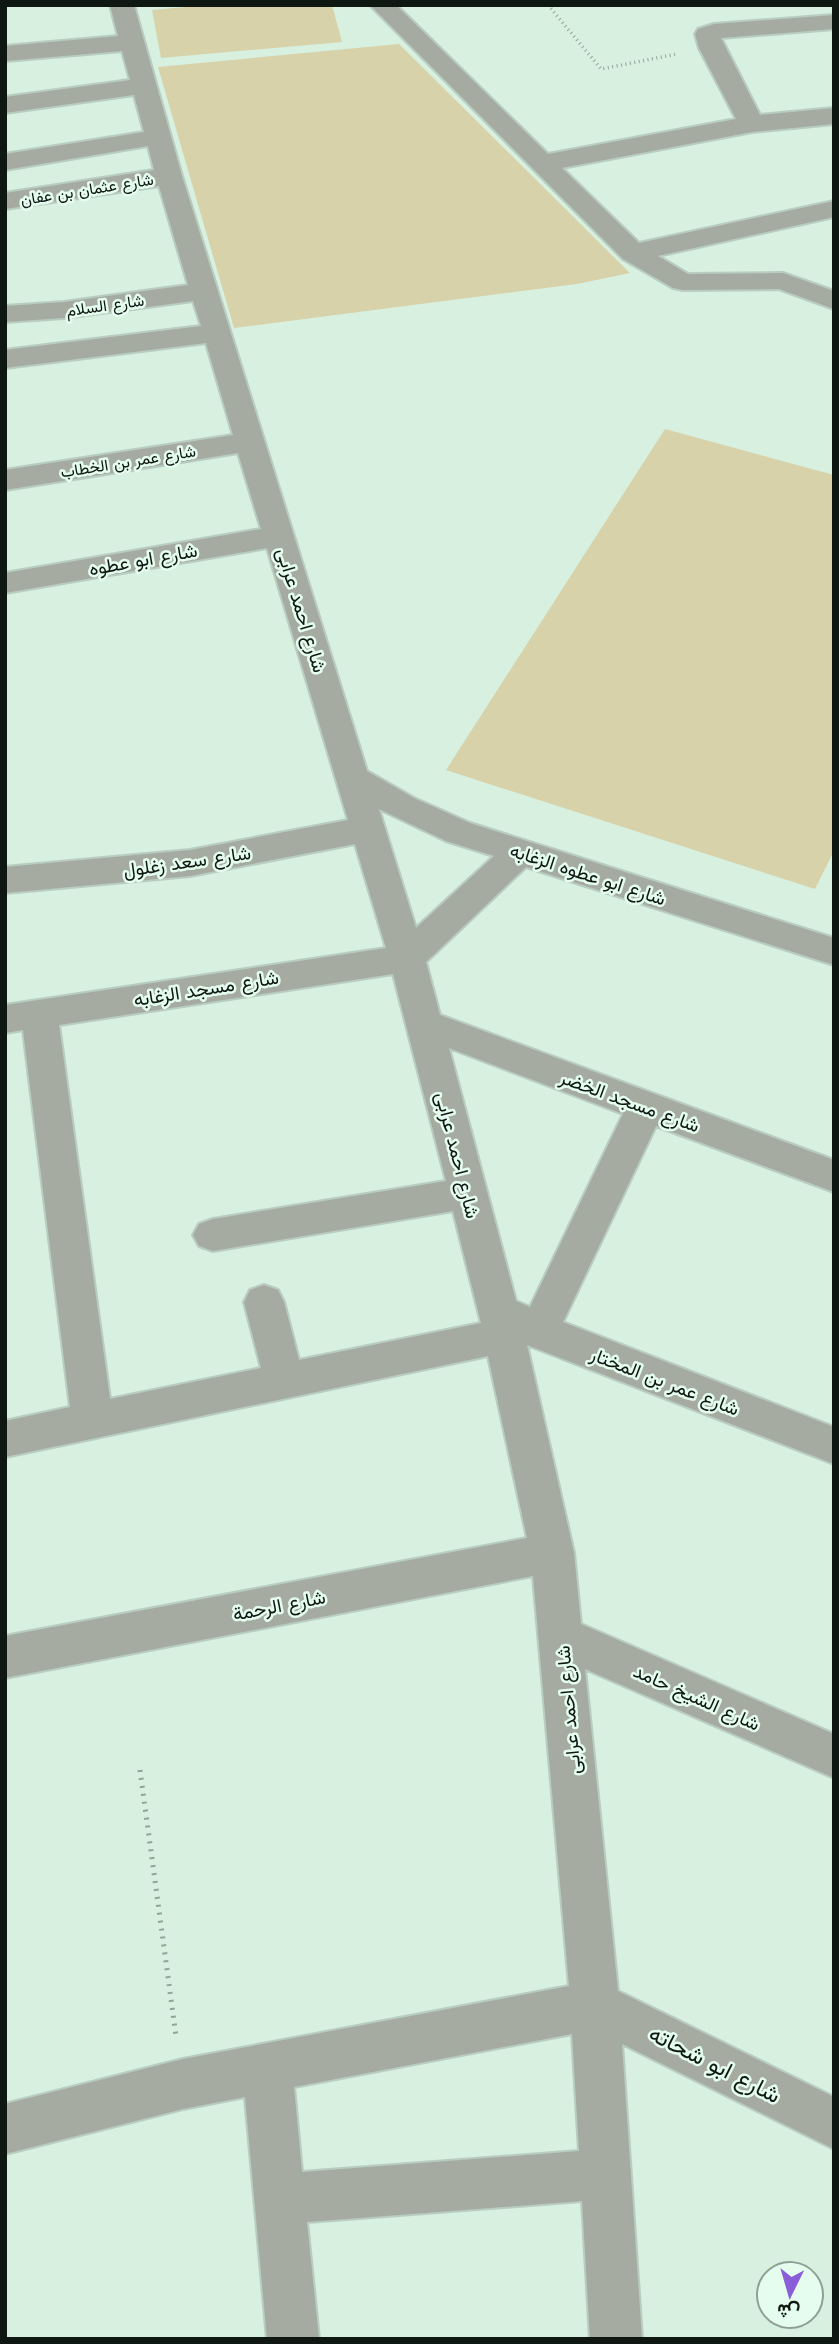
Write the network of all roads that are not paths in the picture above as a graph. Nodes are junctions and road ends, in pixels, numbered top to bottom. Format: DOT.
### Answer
graph roads {
  1 [pos="122,5"];
  2 [pos="382,5"];
  3 [pos="834,22"];
  4 [pos="132,42"];
  5 [pos="5,54"];
  6 [pos="145,86"];
  7 [pos="5,105"];
  8 [pos="834,116"];
  9 [pos="752,124"];
  10 [pos="158,137"];
  11 [pos="5,162"];
  12 [pos="545,163"];
  13 [pos="169,176"];
  14 [pos="5,201"];
  15 [pos="834,209"];
  16 [pos="633,253"];
  17 [pos="834,275"];
  18 [pos="783,281"];
  19 [pos="205,291"];
  20 [pos="834,301"];
  21 [pos="5,314"];
  22 [pos="217,333"];
  23 [pos="5,359"];
  24 [pos="250,442"];
  25 [pos="5,480"];
  26 [pos="280,536"];
  27 [pos="5,583"];
  28 [pos="351,776"];
  29 [pos="367,829"];
  30 [pos="520,852"];
  31 [pos="5,880"];
  32 [pos="834,952"];
  33 [pos="407,958"];
  34 [pos="22,1016"];
  35 [pos="426,1025"];
  36 [pos="645,1108"];
  37 [pos="834,1176"];
  38 [pos="467,1193"];
  39 [pos="213,1235"];
  40 [pos="264,1302"];
  41 [pos="514,1326"];
  42 [pos="284,1380"];
  43 [pos="92,1420"];
  44 [pos="5,1439"];
  45 [pos="834,1446"];
  46 [pos="552,1553"];
  47 [pos="561,1637"];
  48 [pos="5,1657"];
  49 [pos="834,1756"];
  50 [pos="595,2004"];
  51 [pos="267,2067"];
  52 [pos="834,2124"];
  53 [pos="5,2129"];
  54 [pos="604,2174"];
  55 [pos="279,2199"];
  56 [pos="293,2339"];
  57 [pos="616,2339"];
  1 -- 4 [label="street, شارع احمد عرابى"];
  2 -- 12 [label="street"];
  3 -- 9 [label="street"];
  4 -- 5 [label="street"];
  4 -- 6 [label="street, شارع احمد عرابى"];
  6 -- 7 [label="street"];
  6 -- 10 [label="street, شارع احمد عرابى"];
  8 -- 9 [label="street"];
  9 -- 12 [label="street"];
  10 -- 11 [label="street"];
  10 -- 13 [label="street, شارع احمد عرابى"];
  12 -- 16 [label="street"];
  13 -- 14 [label="street, شارع عثمان بن عفان"];
  13 -- 19 [label="street, شارع احمد عرابى"];
  15 -- 16 [label="street"];
  16 -- 18 [label="street"];
  17 -- 18 [label="street"];
  18 -- 20 [label="street"];
  19 -- 21 [label="street, شارع السلام"];
  19 -- 22 [label="street, شارع احمد عرابى"];
  22 -- 23 [label="street"];
  22 -- 24 [label="street, شارع احمد عرابى"];
  24 -- 25 [label="street, شارع عمر بن الخطاب"];
  24 -- 26 [label="street, شارع احمد عرابى"];
  26 -- 27 [label="street, شارع ابو عطوه"];
  26 -- 28 [label="street, شارع احمد عرابى"];
  28 -- 29 [label="street, شارع احمد عرابى"];
  28 -- 30 [label="street, شارع ابو عطوه الزغابه"];
  29 -- 31 [label="street, شارع سعد زغلول"];
  29 -- 33 [label="street, شارع احمد عرابى"];
  30 -- 32 [label="street, شارع ابو عطوه الزغابه"];
  30 -- 33 [label="street"];
  33 -- 34 [label="street, شارع مسجد الزغابه"];
  33 -- 35 [label="street, شارع احمد عرابى"];
  34 -- 43 [label="street"];
  35 -- 36 [label="street, شارع مسجد الخضر"];
  35 -- 38 [label="street, شارع احمد عرابى"];
  36 -- 37 [label="street, شارع مسجد الخضر"];
  36 -- 41 [label="street"];
  38 -- 39 [label="street"];
  38 -- 41 [label="street, شارع احمد عرابى"];
  40 -- 42 [label="street"];
  41 -- 42 [label="street"];
  41 -- 45 [label="street, شارع عمر بن المختار"];
  41 -- 46 [label="street, شارع احمد عرابى"];
  42 -- 43 [label="street"];
  43 -- 44 [label="street"];
  46 -- 47 [label="street, شارع احمد عرابى"];
  46 -- 48 [label="street, شارع الرحمة"];
  47 -- 49 [label="street, شارع الشيخ حامد"];
  47 -- 50 [label="street, شارع احمد عرابى"];
  50 -- 51 [label="street"];
  50 -- 52 [label="street, شارع ابو شحاته"];
  50 -- 54 [label="street, شارع احمد عرابى"];
  51 -- 53 [label="street"];
  51 -- 55 [label="street"];
  54 -- 55 [label="street"];
  54 -- 57 [label="street, شارع احمد عرابى"];
  55 -- 56 [label="street"];
}
